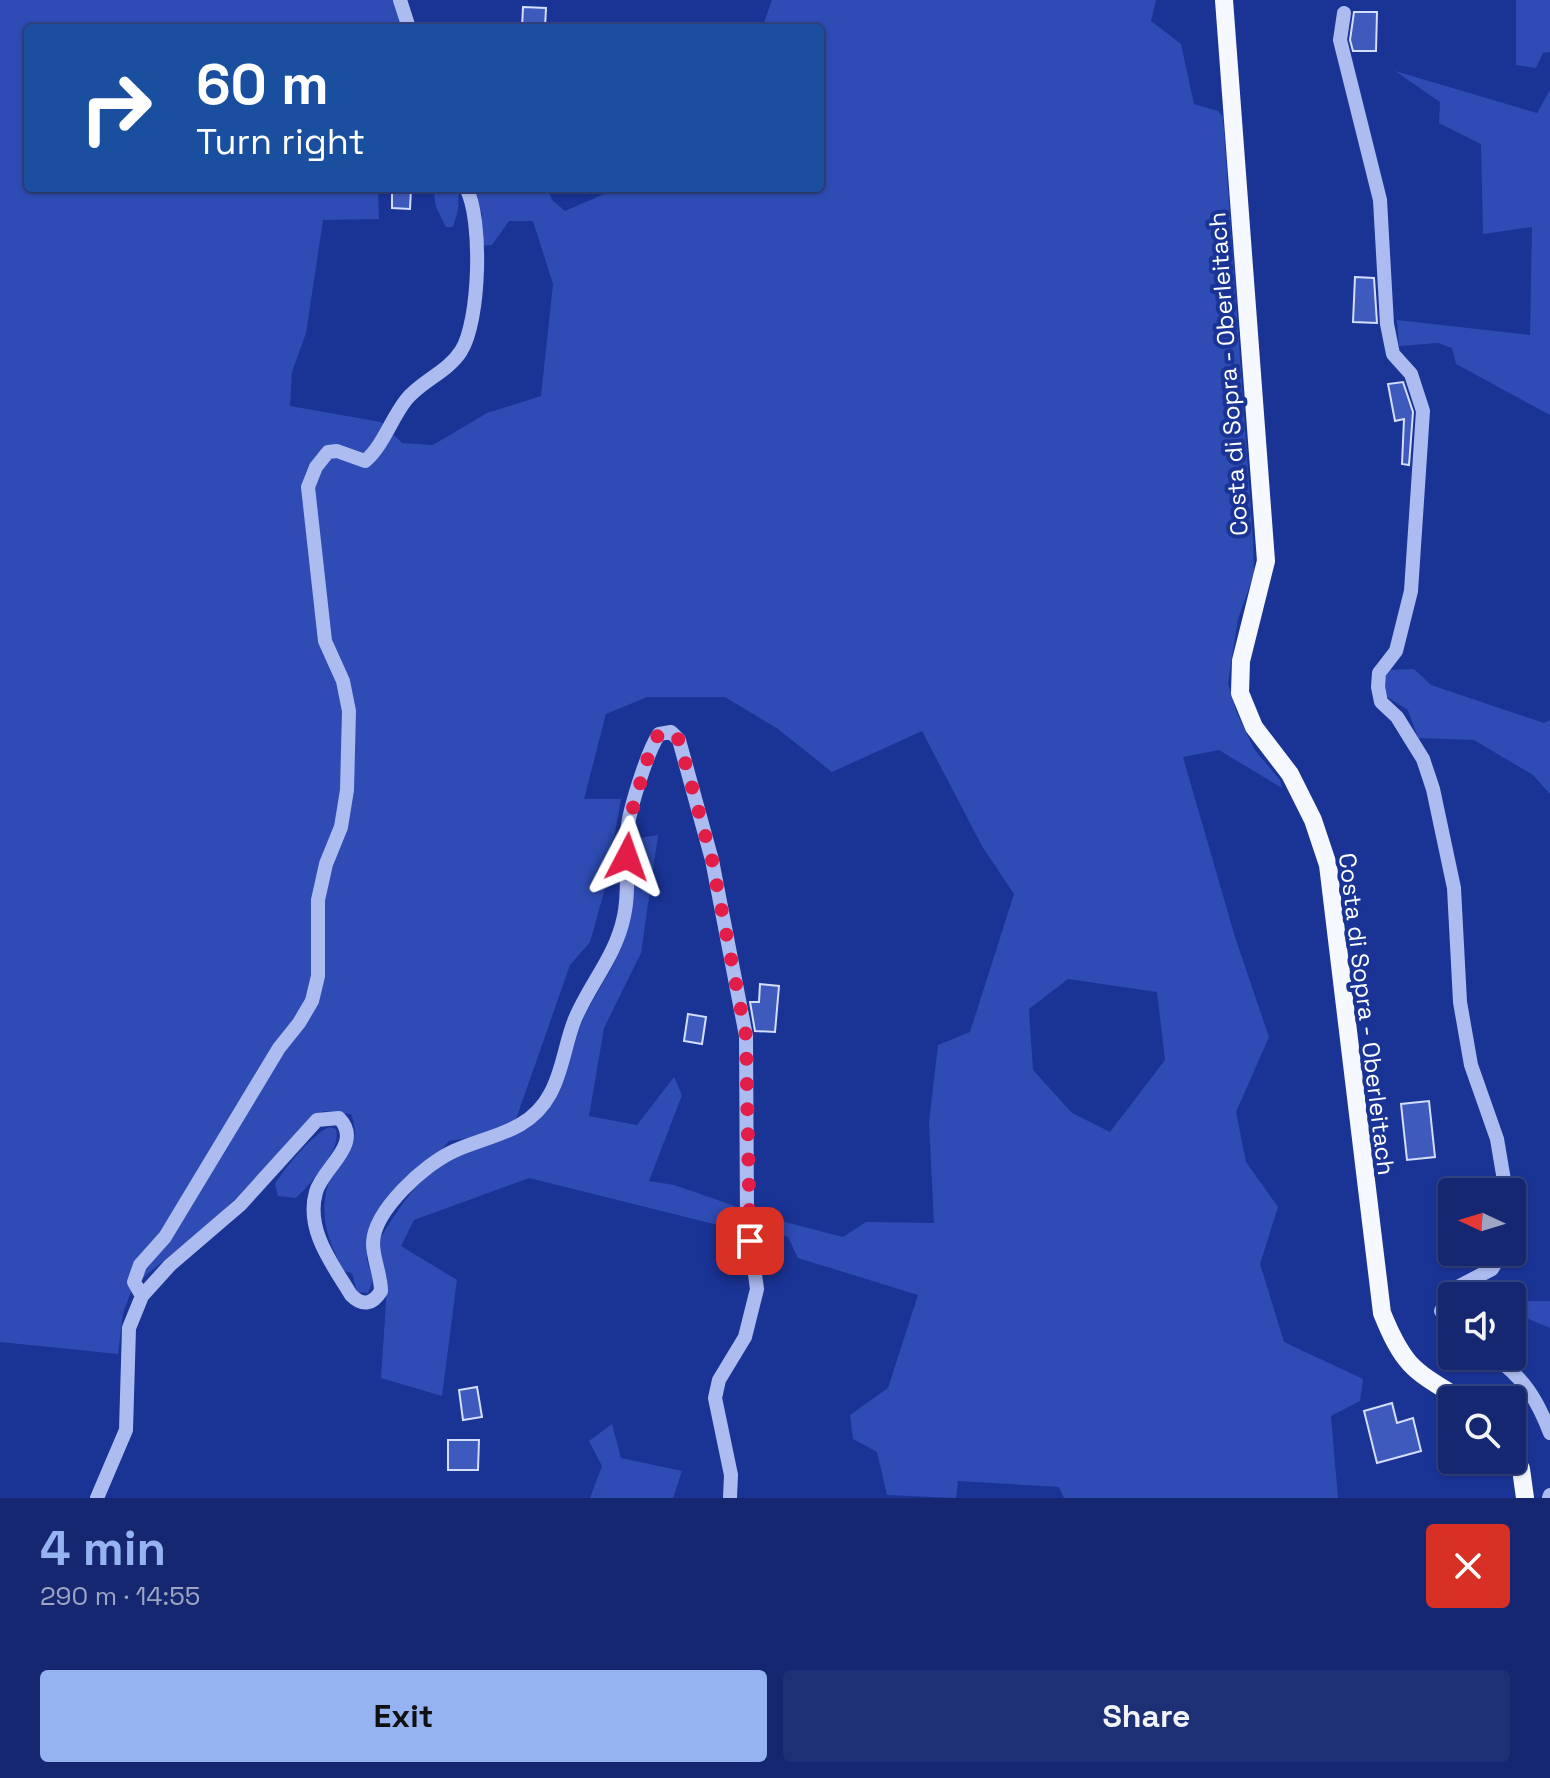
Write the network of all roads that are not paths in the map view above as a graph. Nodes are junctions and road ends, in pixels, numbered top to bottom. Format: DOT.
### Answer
graph roads {
  1 [pos="400,0"];
  2 [pos="1224,0"];
  3 [pos="1344,13"];
  4 [pos="408,24"];
  5 [pos="467,192"];
  6 [pos="1504,1178"];
  7 [pos="1494,1266"];
  8 [pos="1467,1282"];
  9 [pos="142,1296"];
  10 [pos="1511,1370"];
  11 [pos="1440,1386"];
  12 [pos="1550,1433"];
  13 [pos="1522,1474"];
  14 [pos="97,1498"];
  15 [pos="730,1498"];
  16 [pos="1525,1498"];
  1 -- 4 [label="street"];
  2 -- 11 [label="main road, Costa di Sopra - Oberleitach"];
  3 -- 6 [label="street"];
  5 -- 9 [label="street"];
  7 -- 8 [label="street"];
  9 -- 14 [label="street"];
  9 -- 15 [label="street"];
  10 -- 12 [label="street"];
  13 -- 16 [label="main road"];
}
